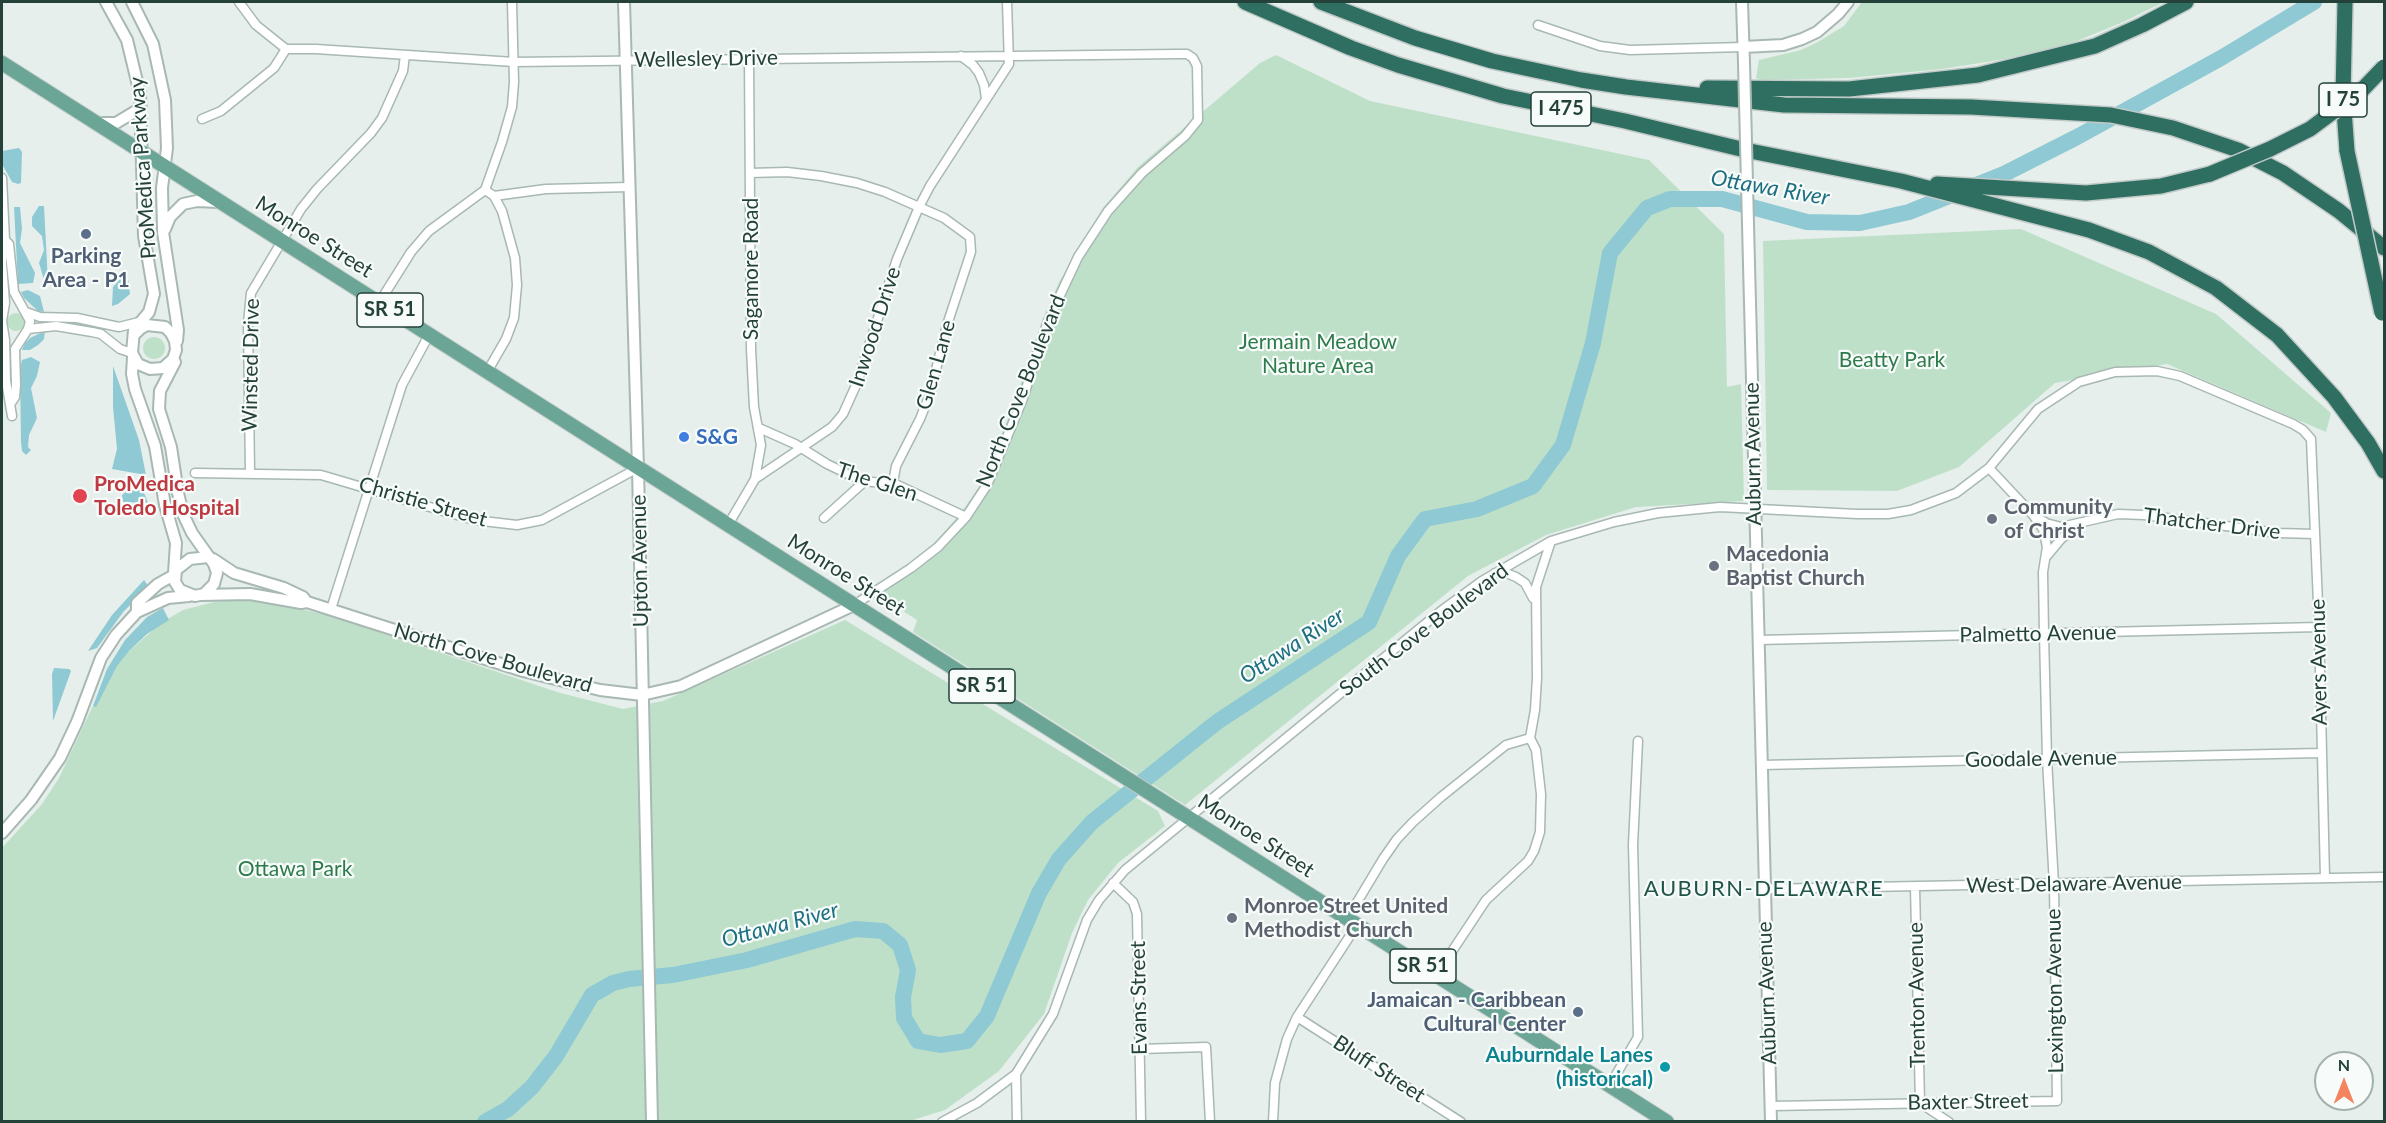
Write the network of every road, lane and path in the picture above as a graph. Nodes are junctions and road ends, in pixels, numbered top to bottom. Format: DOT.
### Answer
graph roads {
  1 [pos="106,2"];
  2 [pos="132,2"];
  3 [pos="239,2"];
  4 [pos="512,2"];
  5 [pos="624,2"];
  6 [pos="1008,2"];
  7 [pos="1245,2"];
  8 [pos="1321,2"];
  9 [pos="1742,2"];
  10 [pos="1848,2"];
  11 [pos="2186,2"];
  12 [pos="2345,2"];
  13 [pos="1538,25"];
  14 [pos="1743,47"];
  15 [pos="286,49"];
  16 [pos="405,55"];
  17 [pos="1009,55"];
  18 [pos="961,56"];
  19 [pos="749,58"];
  20 [pos="1193,58"];
  21 [pos="626,60"];
  22 [pos="514,62"];
  23 [pos="2,63"];
  24 [pos="2385,67"];
  25 [pos="1626,87"];
  26 [pos="986,99"];
  27 [pos="141,108"];
  28 [pos="202,119"];
  29 [pos="97,123"];
  30 [pos="142,152"];
  31 [pos="165,167"];
  32 [pos="750,173"];
  33 [pos="2,178"];
  34 [pos="1894,180"];
  35 [pos="630,187"];
  36 [pos="485,190"];
  37 [pos="494,196"];
  38 [pos="218,202"];
  39 [pos="919,207"];
  40 [pos="163,232"];
  41 [pos="5,240"];
  42 [pos="282,241"];
  43 [pos="2385,248"];
  44 [pos="379,303"];
  45 [pos="24,310"];
  46 [pos="2,318"];
  47 [pos="2383,319"];
  48 [pos="142,321"];
  49 [pos="3,328"];
  50 [pos="27,331"];
  51 [pos="134,335"];
  52 [pos="429,335"];
  53 [pos="175,350"];
  54 [pos="132,355"];
  55 [pos="487,372"];
  56 [pos="11,403"];
  57 [pos="12,416"];
  58 [pos="759,428"];
  59 [pos="2313,446"];
  60 [pos="801,448"];
  61 [pos="638,468"];
  62 [pos="1989,468"];
  63 [pos="2385,471"];
  64 [pos="250,472"];
  65 [pos="195,473"];
  66 [pos="755,479"];
  67 [pos="865,481"];
  68 [pos="893,483"];
  69 [pos="369,487"];
  70 [pos="1755,510"];
  71 [pos="2033,515"];
  72 [pos="966,517"];
  73 [pos="824,518"];
  74 [pos="728,525"];
  75 [pos="2078,525"];
  76 [pos="2315,534"];
  77 [pos="1551,542"];
  78 [pos="2046,557"];
  79 [pos="211,560"];
  80 [pos="1495,573"];
  81 [pos="175,574"];
  82 [pos="198,596"];
  83 [pos="307,602"];
  84 [pos="1535,604"];
  85 [pos="854,605"];
  86 [pos="331,609"];
  87 [pos="137,612"];
  88 [pos="2319,627"];
  89 [pos="2044,634"];
  90 [pos="1758,640"];
  91 [pos="642,695"];
  92 [pos="1530,738"];
  93 [pos="1638,741"];
  94 [pos="2320,753"];
  95 [pos="2047,759"];
  96 [pos="1761,765"];
  97 [pos="1183,814"];
  98 [pos="2,833"];
  99 [pos="2385,877"];
  100 [pos="2325,878"];
  101 [pos="1113,883"];
  102 [pos="2054,885"];
  103 [pos="1915,887"];
  104 [pos="1764,889"];
  105 [pos="1352,922"];
  106 [pos="1437,974"];
  107 [pos="1297,1017"];
  108 [pos="1140,1049"];
  109 [pos="1016,1074"];
  110 [pos="1610,1085"];
  111 [pos="2057,1101"];
  112 [pos="1920,1103"];
  113 [pos="1771,1106"];
  114 [pos="652,1122"];
  115 [pos="942,1122"];
  116 [pos="1017,1122"];
  117 [pos="1141,1122"];
  118 [pos="1210,1122"];
  119 [pos="1273,1122"];
  120 [pos="1461,1122"];
  121 [pos="1667,1122"];
  122 [pos="1771,1122"];
  123 [pos="1948,1122"];
  1 -- 27 [label="street, ProMedica Parkway"];
  2 -- 31 [label="street, ProMedica Parkway"];
  3 -- 15 [label="street"];
  4 -- 22 [label="street"];
  5 -- 21 [label="street, Upton Avenue"];
  6 -- 17 [label="street, Inwood Drive"];
  7 -- 34 [label="highway, I 475"];
  8 -- 25 [label="highway, I 475"];
  9 -- 14 [label="street, Auburn Avenue"];
  10 -- 14 [label="street"];
  11 -- 25 [label="highway"];
  12 -- 47 [label="highway, I 75, bridge"];
  13 -- 14 [label="street"];
  14 -- 70 [label="street, Auburn Avenue, bridge"];
  15 -- 16 [label="street, Wellesley Drive"];
  15 -- 28 [label="street"];
  16 -- 22 [label="street, Wellesley Drive"];
  16 -- 42 [label="street, Winsted Drive"];
  17 -- 18 [label="street, Wellesley Drive"];
  17 -- 20 [label="street, Wellesley Drive"];
  17 -- 26 [label="street, Inwood Drive"];
  18 -- 19 [label="street, Wellesley Drive"];
  18 -- 26 [label="street"];
  19 -- 21 [label="street, Wellesley Drive"];
  19 -- 32 [label="street, Sagamore Road"];
  20 -- 72 [label="street, North Cove Boulevard"];
  21 -- 22 [label="street, Wellesley Drive"];
  21 -- 35 [label="street, Upton Avenue"];
  22 -- 36 [label="street"];
  23 -- 29 [label="main road, Monroe Street / SR 51"];
  24 -- 34 [label="highway, bridge"];
  25 -- 43 [label="highway"];
  26 -- 39 [label="street, Inwood Drive"];
  27 -- 29 [label="street"];
  27 -- 30 [label="street, ProMedica Parkway"];
  29 -- 30 [label="main road, Monroe Street / SR 51"];
  30 -- 31 [label="main road, Monroe Street / SR 51"];
  30 -- 48 [label="street, ProMedica Parkway"];
  31 -- 38 [label="main road, Monroe Street / SR 51"];
  31 -- 40 [label="street, ProMedica Parkway"];
  32 -- 39 [label="street"];
  32 -- 58 [label="street, Sagamore Road"];
  33 -- 41 [label="street"];
  34 -- 63 [label="highway"];
  35 -- 37 [label="street"];
  35 -- 61 [label="street, Upton Avenue"];
  36 -- 37 [label="street"];
  36 -- 44 [label="street"];
  37 -- 55 [label="street"];
  38 -- 40 [label="street"];
  38 -- 42 [label="main road, Monroe Street / SR 51"];
  39 -- 60 [label="street, Inwood Drive"];
  39 -- 68 [label="street, Glen Lane"];
  40 -- 53 [label="street, ProMedica Parkway"];
  41 -- 45 [label="street"];
  41 -- 46 [label="street"];
  42 -- 44 [label="main road, Monroe Street / SR 51"];
  42 -- 64 [label="street, Winsted Drive"];
  44 -- 52 [label="main road, Monroe Street / SR 51"];
  45 -- 46 [label="street"];
  45 -- 48 [label="street"];
  45 -- 50 [label="street"];
  46 -- 49 [label="street"];
  48 -- 51 [label="street, ProMedica Parkway"];
  49 -- 50 [label="street"];
  49 -- 56 [label="street"];
  50 -- 54 [label="street"];
  50 -- 56 [label="street"];
  51 -- 53 [label="street"];
  51 -- 54 [label="street"];
  52 -- 55 [label="main road, Monroe Street / SR 51"];
  52 -- 69 [label="street"];
  53 -- 54 [label="street"];
  53 -- 79 [label="street, ProMedica Parkway"];
  54 -- 81 [label="street"];
  55 -- 61 [label="main road, Monroe Street / SR 51"];
  56 -- 57 [label="street"];
  58 -- 60 [label="street, The Glen"];
  58 -- 66 [label="street, Sagamore Road"];
  59 -- 62 [label="street, South Cove Boulevard"];
  59 -- 76 [label="street, Ayers Avenue"];
  60 -- 66 [label="street, Inwood Drive"];
  60 -- 67 [label="street, The Glen"];
  61 -- 69 [label="street, Christie Street"];
  61 -- 74 [label="main road, Monroe Street / SR 51"];
  61 -- 91 [label="street, Upton Avenue"];
  62 -- 70 [label="street, South Cove Boulevard"];
  62 -- 71 [label="street, Thatcher Drive"];
  64 -- 65 [label="street, Christie Street"];
  64 -- 69 [label="street, Christie Street"];
  66 -- 74 [label="street, Inwood Drive"];
  67 -- 68 [label="street, The Glen"];
  67 -- 73 [label="street"];
  68 -- 72 [label="street, The Glen"];
  69 -- 86 [label="street"];
  70 -- 77 [label="street, South Cove Boulevard"];
  70 -- 90 [label="street, Auburn Avenue"];
  71 -- 75 [label="street, Thatcher Drive"];
  71 -- 78 [label="street, Lexington Avenue"];
  72 -- 85 [label="street, North Cove Boulevard"];
  74 -- 85 [label="main road, Monroe Street / SR 51"];
  75 -- 76 [label="street, Thatcher Drive"];
  75 -- 78 [label="street"];
  76 -- 88 [label="street, Ayers Avenue"];
  77 -- 80 [label="street, South Cove Boulevard"];
  77 -- 84 [label="street"];
  78 -- 89 [label="street, Lexington Avenue"];
  79 -- 81 [label="street"];
  79 -- 82 [label="street"];
  79 -- 83 [label="street, North Cove Boulevard"];
  80 -- 84 [label="street"];
  80 -- 97 [label="street, South Cove Boulevard"];
  81 -- 82 [label="street"];
  81 -- 87 [label="street, North Cove Boulevard"];
  82 -- 83 [label="street, North Cove Boulevard"];
  82 -- 87 [label="street, North Cove Boulevard"];
  83 -- 86 [label="street, North Cove Boulevard"];
  84 -- 92 [label="street"];
  85 -- 91 [label="street, North Cove Boulevard"];
  85 -- 97 [label="main road, Monroe Street / SR 51"];
  86 -- 91 [label="street, North Cove Boulevard"];
  87 -- 98 [label="street, North Cove Boulevard"];
  88 -- 89 [label="street, Palmetto Avenue"];
  88 -- 94 [label="street, Ayers Avenue"];
  89 -- 90 [label="street, Palmetto Avenue"];
  89 -- 95 [label="street, Lexington Avenue"];
  90 -- 96 [label="street, Auburn Avenue"];
  91 -- 114 [label="street, Upton Avenue"];
  92 -- 105 [label="street"];
  92 -- 106 [label="street"];
  93 -- 110 [label="street"];
  94 -- 95 [label="street, Goodale Avenue"];
  94 -- 100 [label="street, Ayers Avenue"];
  95 -- 96 [label="street, Goodale Avenue"];
  95 -- 102 [label="street, Lexington Avenue"];
  96 -- 104 [label="street, Auburn Avenue"];
  97 -- 101 [label="street, South Cove Boulevard"];
  97 -- 105 [label="main road, Monroe Street / SR 51"];
  99 -- 100 [label="street, West Delaware Avenue"];
  100 -- 102 [label="street, West Delaware Avenue"];
  101 -- 108 [label="street, Evans Street"];
  101 -- 109 [label="street, South Cove Boulevard"];
  102 -- 103 [label="street, West Delaware Avenue"];
  102 -- 111 [label="street, Lexington Avenue"];
  103 -- 104 [label="street, West Delaware Avenue"];
  103 -- 112 [label="street, Trenton Avenue"];
  104 -- 113 [label="street, Auburn Avenue"];
  105 -- 106 [label="main road, Monroe Street / SR 51"];
  105 -- 107 [label="street"];
  106 -- 110 [label="main road, Monroe Street / SR 51"];
  107 -- 119 [label="street"];
  107 -- 120 [label="street, Bluff Street"];
  108 -- 117 [label="street, Evans Street"];
  108 -- 118 [label="street"];
  109 -- 115 [label="street, South Cove Boulevard"];
  109 -- 116 [label="street"];
  110 -- 121 [label="main road, Monroe Street / SR 51"];
  111 -- 112 [label="street, Baxter Street"];
  112 -- 113 [label="street, Baxter Street"];
  112 -- 123 [label="street"];
  113 -- 122 [label="street, Auburn Avenue"];
}
